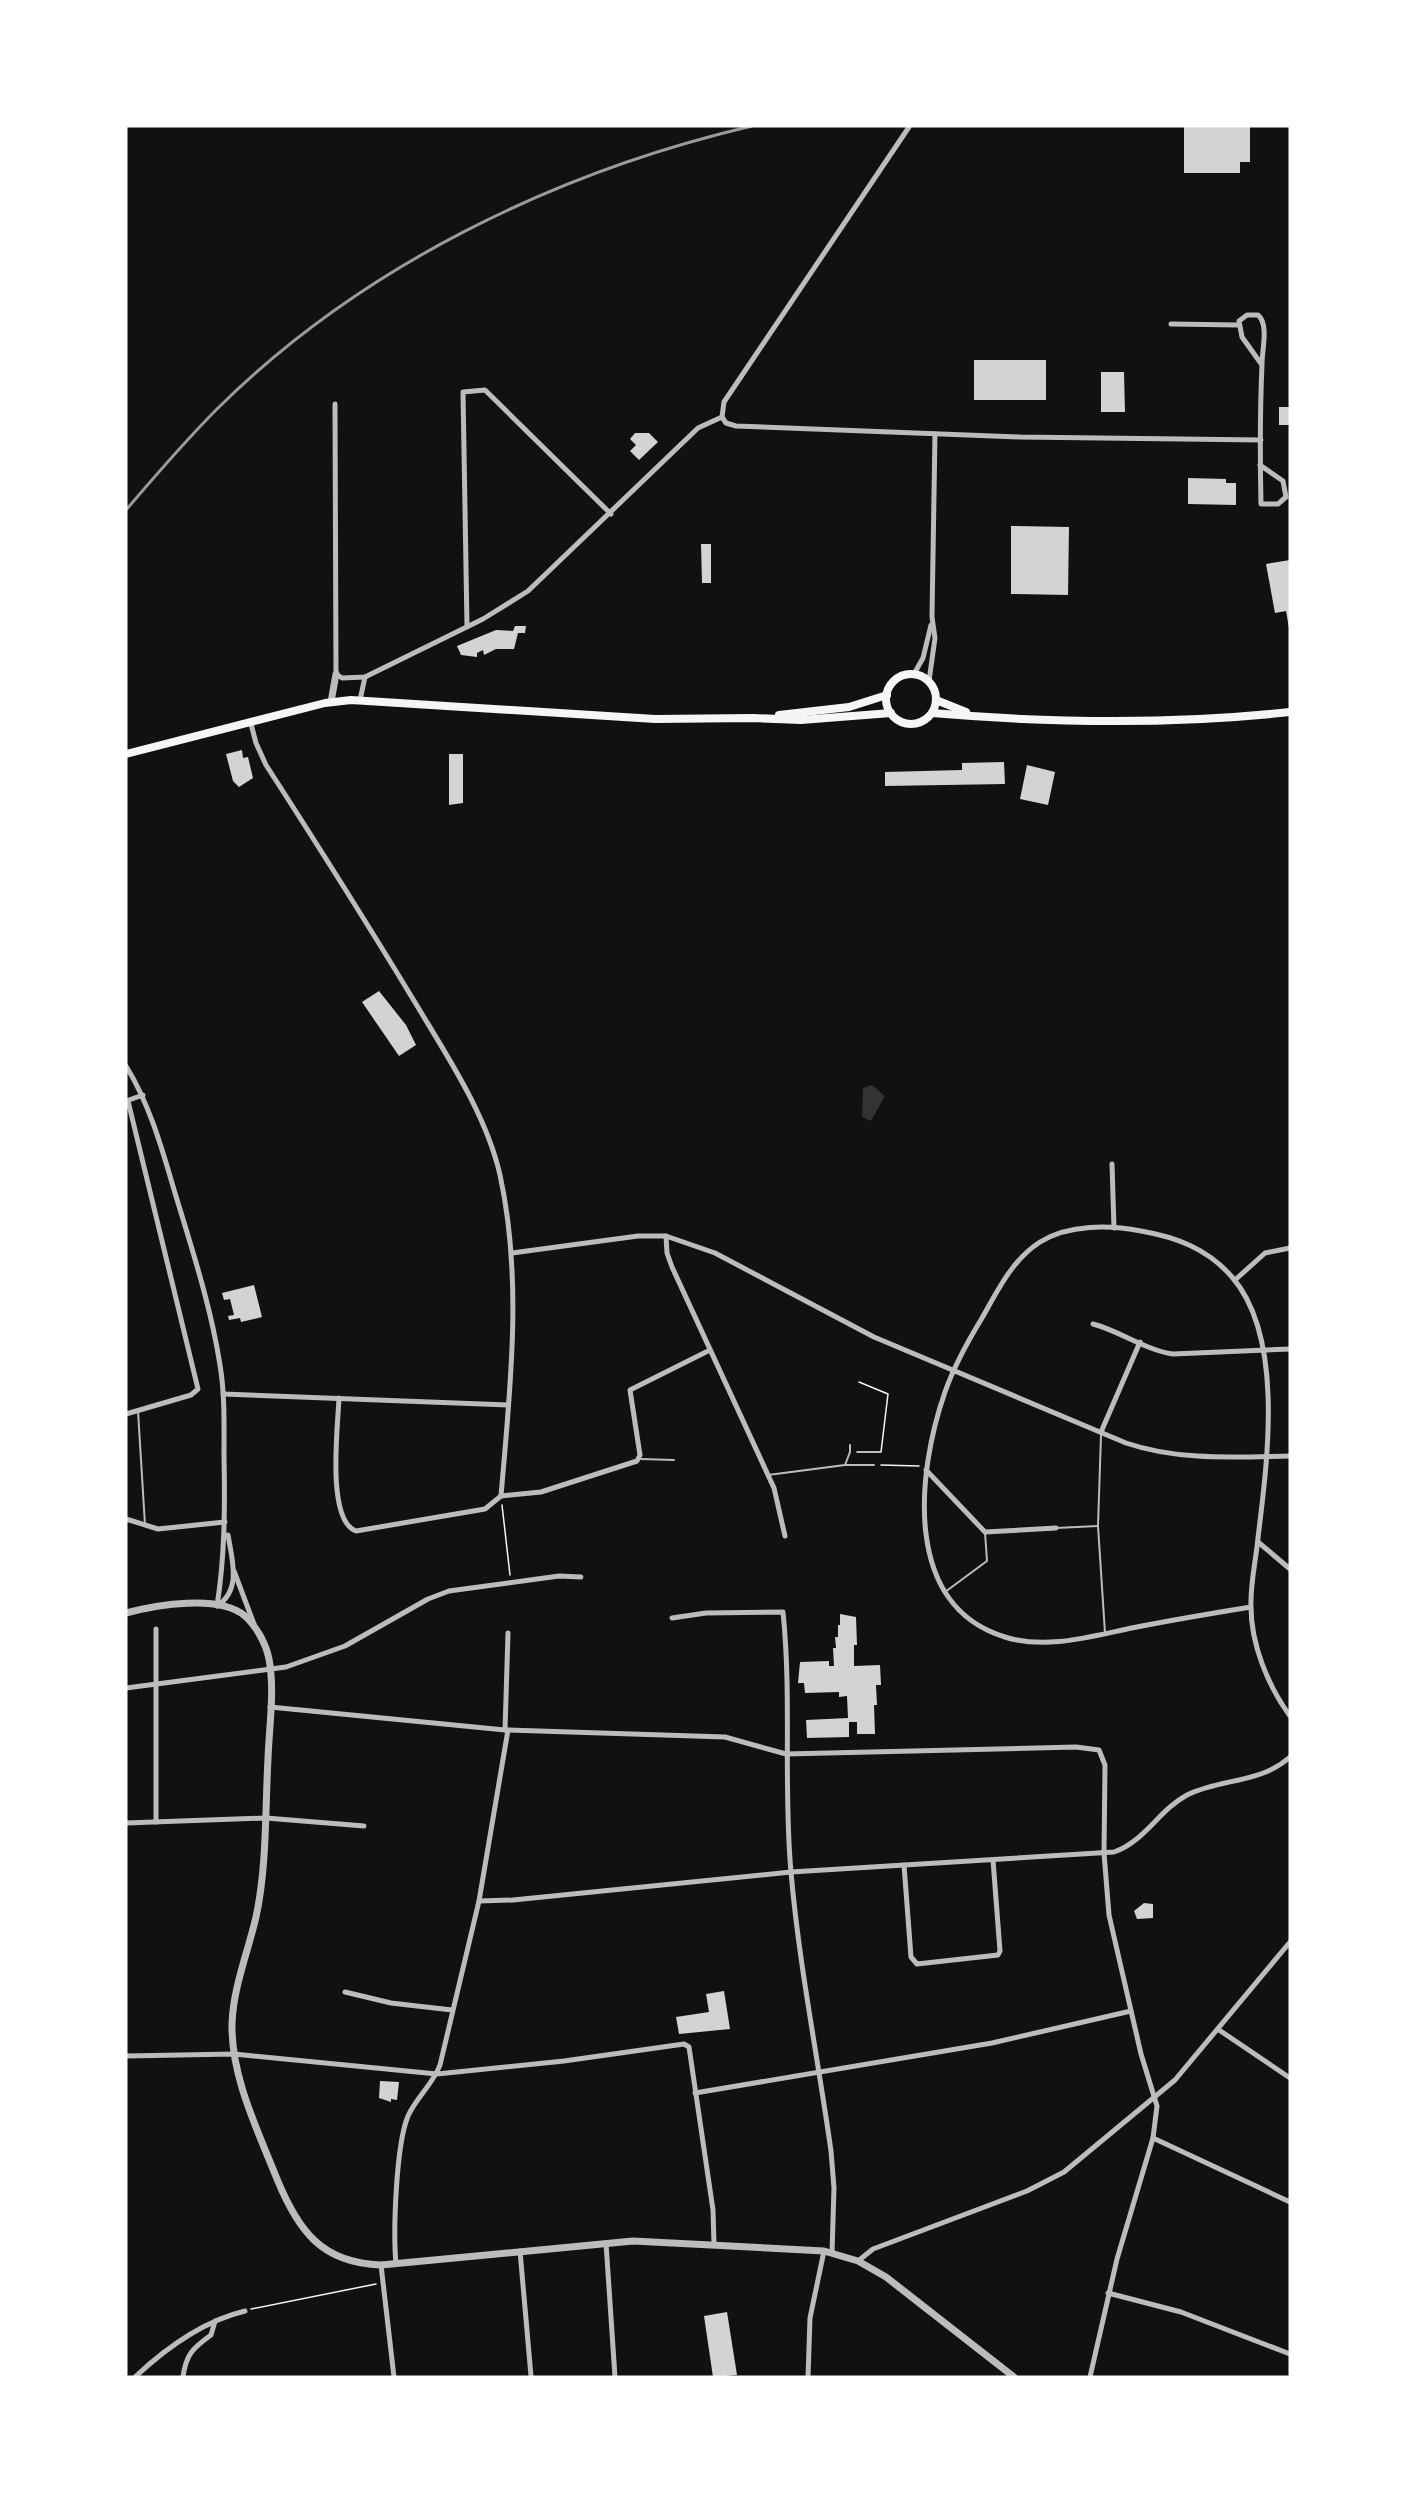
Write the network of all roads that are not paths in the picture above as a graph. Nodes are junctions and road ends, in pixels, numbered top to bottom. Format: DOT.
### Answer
graph roads {
  1 [pos="909,127"];
  2 [pos="1171,324"];
  3 [pos="1239,325"];
  4 [pos="1262,364"];
  5 [pos="335,404"];
  6 [pos="722,417"];
  7 [pos="935,434"];
  8 [pos="1261,440"];
  9 [pos="1260,465"];
  10 [pos="611,514"];
  11 [pos="932,617"];
  12 [pos="467,626"];
  13 [pos="336,674"];
  14 [pos="914,674"];
  15 [pos="365,677"];
  16 [pos="928,681"];
  17 [pos="887,695"];
  18 [pos="360,700"];
  19 [pos="936,700"];
  20 [pos="341,701"];
  21 [pos="331,702"];
  22 [pos="932,712"];
  23 [pos="1290,712"];
  24 [pos="891,713"];
  25 [pos="974,716"];
  26 [pos="753,718"];
  27 [pos="251,724"];
  28 [pos="126,754"];
  29 [pos="126,1066"];
  30 [pos="143,1095"];
  31 [pos="127,1101"];
  32 [pos="1112,1164"];
  33 [pos="1114,1228"];
  34 [pos="666,1236"];
  35 [pos="1290,1248"];
  36 [pos="512,1253"];
  37 [pos="1235,1280"];
  38 [pos="1093,1324"];
  39 [pos="1140,1342"];
  40 [pos="1290,1348"];
  41 [pos="710,1350"];
  42 [pos="1263,1351"];
  43 [pos="953,1371"];
  44 [pos="223,1394"];
  45 [pos="339,1398"];
  46 [pos="508,1404"];
  47 [pos="138,1411"];
  48 [pos="126,1414"];
  49 [pos="1101,1432"];
  50 [pos="850,1444"];
  51 [pos="1265,1456"];
  52 [pos="1290,1456"];
  53 [pos="639,1459"];
  54 [pos="674,1460"];
  55 [pos="845,1465"];
  56 [pos="874,1465"];
  57 [pos="926,1470"];
  58 [pos="768,1475"];
  59 [pos="501,1496"];
  60 [pos="126,1519"];
  61 [pos="225,1521"];
  62 [pos="1098,1526"];
  63 [pos="146,1527"];
  64 [pos="1056,1528"];
  65 [pos="985,1532"];
  66 [pos="785,1536"];
  67 [pos="1258,1542"];
  68 [pos="1279,1557"];
  69 [pos="1290,1557"];
  70 [pos="233,1567"];
  71 [pos="1290,1569"];
  72 [pos="581,1577"];
  73 [pos="945,1592"];
  74 [pos="217,1606"];
  75 [pos="1251,1607"];
  76 [pos="126,1613"];
  77 [pos="672,1618"];
  78 [pos="156,1629"];
  79 [pos="256,1629"];
  80 [pos="508,1633"];
  81 [pos="1105,1633"];
  82 [pos="270,1670"];
  83 [pos="155,1683"];
  84 [pos="126,1688"];
  85 [pos="270,1707"];
  86 [pos="1290,1716"];
  87 [pos="506,1730"];
  88 [pos="786,1754"];
  89 [pos="1290,1757"];
  90 [pos="266,1818"];
  91 [pos="156,1822"];
  92 [pos="126,1823"];
  93 [pos="364,1826"];
  94 [pos="1104,1853"];
  95 [pos="993,1860"];
  96 [pos="904,1865"];
  97 [pos="791,1872"];
  98 [pos="479,1901"];
  99 [pos="1290,1942"];
  100 [pos="345,1992"];
  101 [pos="452,2010"];
  102 [pos="1131,2011"];
  103 [pos="1219,2030"];
  104 [pos="234,2054"];
  105 [pos="126,2056"];
  106 [pos="819,2071"];
  107 [pos="437,2074"];
  108 [pos="1290,2078"];
  109 [pos="695,2092"];
  110 [pos="1154,2099"];
  111 [pos="1153,2138"];
  112 [pos="1290,2202"];
  113 [pos="606,2243"];
  114 [pos="714,2244"];
  115 [pos="520,2251"];
  116 [pos="824,2251"];
  117 [pos="832,2253"];
  118 [pos="858,2261"];
  119 [pos="396,2264"];
  120 [pos="381,2265"];
  121 [pos="1108,2293"];
  122 [pos="245,2311"];
  123 [pos="215,2321"];
  124 [pos="1290,2354"];
  125 [pos="531,2376"];
  126 [pos="135,2377"];
  127 [pos="183,2377"];
  128 [pos="394,2377"];
  129 [pos="615,2377"];
  130 [pos="808,2377"];
  131 [pos="1014,2377"];
  132 [pos="1090,2377"];
  1 -- 6 [label="street"];
  2 -- 3 [label="street"];
  3 -- 4 [label="street"];
  3 -- 4 [label="street"];
  4 -- 8 [label="street"];
  5 -- 13 [label="street"];
  6 -- 7 [label="street"];
  6 -- 10 [label="street"];
  7 -- 8 [label="street"];
  7 -- 11 [label="street"];
  8 -- 9 [label="street"];
  9 -- 9 [label="street"];
  10 -- 12 [label="street"];
  10 -- 12 [label="street"];
  11 -- 14 [label="street"];
  11 -- 16 [label="street"];
  12 -- 15 [label="street"];
  13 -- 15 [label="street"];
  13 -- 20 [label="street"];
  13 -- 21 [label="street"];
  14 -- 16 [label="main road"];
  14 -- 17 [label="main road"];
  15 -- 18 [label="street"];
  16 -- 19 [label="main road"];
  17 -- 24 [label="main road"];
  17 -- 26 [label="main road"];
  18 -- 20 [label="main road"];
  18 -- 26 [label="main road"];
  19 -- 22 [label="main road"];
  19 -- 25 [label="main road"];
  20 -- 21 [label="main road"];
  21 -- 27 [label="main road"];
  22 -- 24 [label="main road"];
  22 -- 25 [label="main road"];
  23 -- 25 [label="main road"];
  24 -- 26 [label="main road"];
  27 -- 28 [label="main road"];
  27 -- 36 [label="street"];
  29 -- 30 [label="street"];
  30 -- 31 [label="street"];
  30 -- 44 [label="street"];
  31 -- 47 [label="street"];
  32 -- 33 [label="street"];
  33 -- 37 [label="street"];
  33 -- 43 [label="street"];
  34 -- 36 [label="street"];
  34 -- 41 [label="street"];
  34 -- 43 [label="street"];
  35 -- 37 [label="street"];
  36 -- 46 [label="street"];
  37 -- 42 [label="street"];
  38 -- 39 [label="street"];
  39 -- 42 [label="street"];
  39 -- 49 [label="street"];
  40 -- 42 [label="street"];
  41 -- 53 [label="street"];
  41 -- 58 [label="street"];
  42 -- 51 [label="street"];
  43 -- 49 [label="street"];
  43 -- 57 [label="street"];
  44 -- 45 [label="street"];
  44 -- 61 [label="street"];
  45 -- 46 [label="street"];
  45 -- 59 [label="street"];
  46 -- 59 [label="street"];
  47 -- 48 [label="street"];
  47 -- 63 [label="lane"];
  49 -- 51 [label="street"];
  49 -- 62 [label="lane"];
  50 -- 55 [label="lane"];
  51 -- 52 [label="street"];
  51 -- 67 [label="street"];
  53 -- 54 [label="lane"];
  53 -- 59 [label="street"];
  55 -- 56 [label="lane"];
  55 -- 58 [label="lane"];
  57 -- 65 [label="street"];
  57 -- 73 [label="street"];
  58 -- 66 [label="street"];
  60 -- 63 [label="street"];
  61 -- 63 [label="street"];
  61 -- 70 [label="street"];
  61 -- 74 [label="street"];
  62 -- 64 [label="lane"];
  62 -- 81 [label="lane"];
  64 -- 65 [label="street"];
  65 -- 73 [label="lane"];
  67 -- 68 [label="street"];
  67 -- 75 [label="street"];
  68 -- 69 [label="street"];
  68 -- 71 [label="street"];
  70 -- 74 [label="street"];
  70 -- 79 [label="street"];
  72 -- 82 [label="street"];
  73 -- 81 [label="street"];
  74 -- 76 [label="street"];
  74 -- 79 [label="street"];
  75 -- 81 [label="street"];
  75 -- 86 [label="street"];
  77 -- 88 [label="street"];
  78 -- 83 [label="street"];
  79 -- 82 [label="street"];
  80 -- 87 [label="street"];
  82 -- 83 [label="street"];
  82 -- 85 [label="street"];
  83 -- 84 [label="street"];
  83 -- 91 [label="street"];
  85 -- 87 [label="street"];
  85 -- 90 [label="street"];
  87 -- 88 [label="street"];
  87 -- 98 [label="street"];
  88 -- 94 [label="street"];
  88 -- 97 [label="street"];
  89 -- 94 [label="street"];
  90 -- 91 [label="street"];
  90 -- 93 [label="street"];
  90 -- 104 [label="street"];
  91 -- 92 [label="street"];
  94 -- 95 [label="street"];
  94 -- 102 [label="street"];
  95 -- 96 [label="street"];
  95 -- 96 [label="street"];
  96 -- 97 [label="street"];
  97 -- 98 [label="street"];
  97 -- 106 [label="street"];
  98 -- 101 [label="street"];
  99 -- 103 [label="street"];
  100 -- 101 [label="street"];
  101 -- 107 [label="street"];
  102 -- 106 [label="street"];
  102 -- 110 [label="street"];
  103 -- 108 [label="street"];
  103 -- 110 [label="street"];
  104 -- 105 [label="street"];
  104 -- 107 [label="street"];
  104 -- 120 [label="street"];
  106 -- 109 [label="street"];
  106 -- 117 [label="street"];
  107 -- 109 [label="street"];
  107 -- 119 [label="street"];
  109 -- 114 [label="street"];
  110 -- 111 [label="street"];
  110 -- 118 [label="street"];
  111 -- 112 [label="street"];
  111 -- 121 [label="street"];
  113 -- 114 [label="street"];
  113 -- 115 [label="street"];
  113 -- 129 [label="street"];
  114 -- 116 [label="street"];
  115 -- 119 [label="street"];
  115 -- 125 [label="street"];
  116 -- 117 [label="street"];
  116 -- 130 [label="street"];
  117 -- 118 [label="street"];
  118 -- 131 [label="street"];
  119 -- 120 [label="street"];
  120 -- 128 [label="street"];
  121 -- 124 [label="street"];
  121 -- 132 [label="street"];
  122 -- 123 [label="street"];
  123 -- 126 [label="street"];
  123 -- 127 [label="street"];
}
